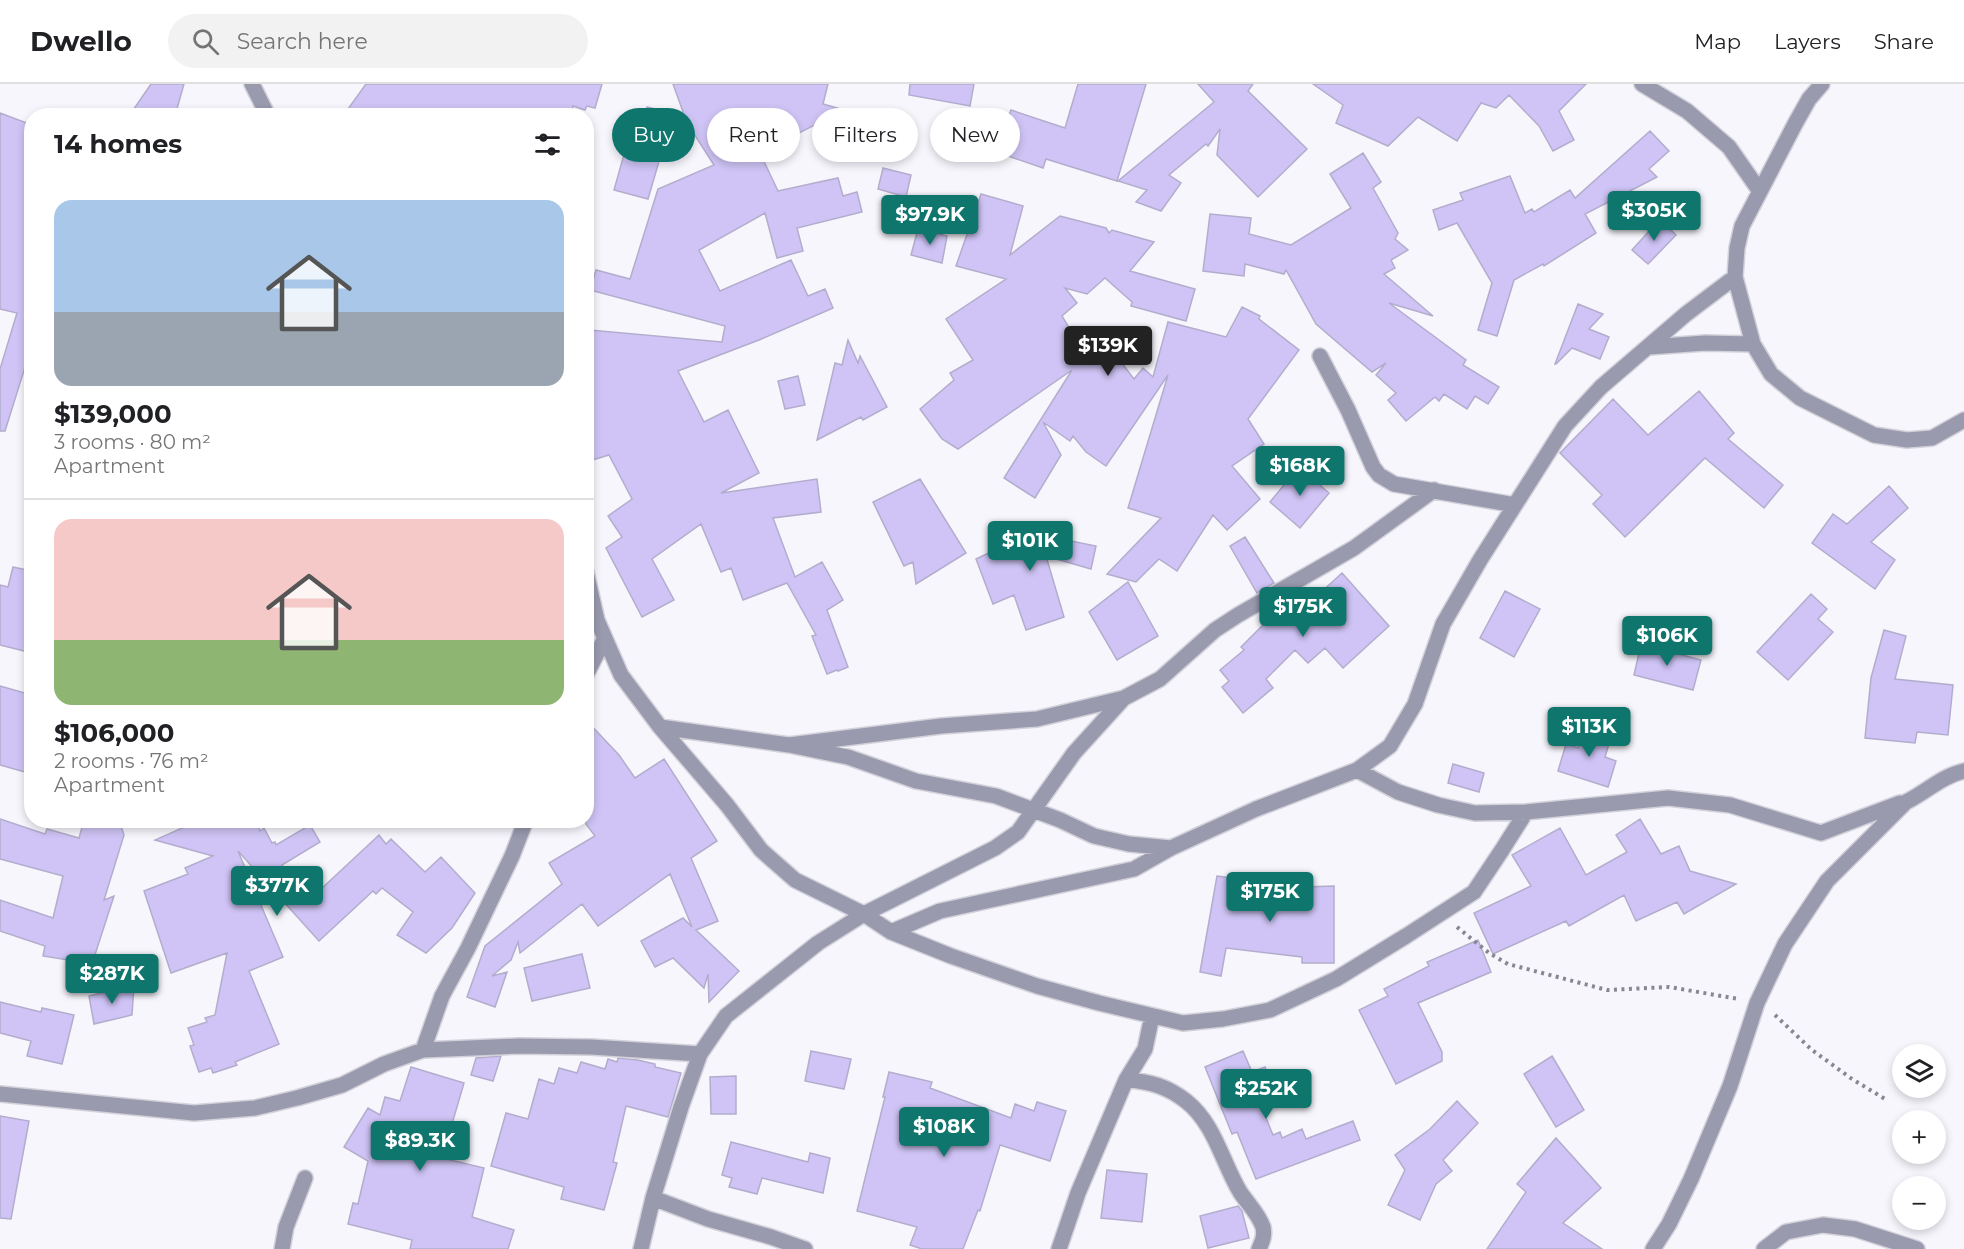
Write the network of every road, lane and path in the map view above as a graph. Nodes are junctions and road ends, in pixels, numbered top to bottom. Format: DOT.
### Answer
graph roads {
  1 [pos="252,84"];
  2 [pos="1642,84"];
  3 [pos="1822,84"];
  4 [pos="264,108"];
  5 [pos="1760,190"];
  6 [pos="1735,276"];
  7 [pos="1753,344"];
  8 [pos="1649,347"];
  9 [pos="1320,356"];
  10 [pos="1964,420"];
  11 [pos="1434,490"];
  12 [pos="1515,505"];
  13 [pos="594,607"];
  14 [pos="605,638"];
  15 [pos="594,659"];
  16 [pos="1124,698"];
  17 [pos="660,728"];
  18 [pos="789,746"];
  19 [pos="1357,770"];
  20 [pos="1964,771"];
  21 [pos="1906,802"];
  22 [pos="1035,810"];
  23 [pos="1526,812"];
  24 [pos="523,828"];
  25 [pos="1172,848"];
  26 [pos="864,915"];
  27 [pos="1434,918"];
  28 [pos="891,932"];
  29 [pos="1757,1003"];
  30 [pos="1152,1016"];
  31 [pos="423,1050"];
  32 [pos="700,1054"];
  33 [pos="1126,1080"];
  34 [pos="0,1094"];
  35 [pos="1886,1099"];
  36 [pos="305,1178"];
  37 [pos="653,1198"];
  38 [pos="282,1249"];
  39 [pos="641,1249"];
  40 [pos="805,1249"];
  41 [pos="1059,1249"];
  42 [pos="1258,1249"];
  43 [pos="1653,1249"];
  44 [pos="1764,1249"];
  45 [pos="1917,1249"];
  1 -- 4 [label="street"];
  2 -- 5 [label="street"];
  3 -- 5 [label="street"];
  5 -- 6 [label="street"];
  6 -- 7 [label="street"];
  6 -- 8 [label="street"];
  7 -- 8 [label="street"];
  7 -- 10 [label="street"];
  8 -- 12 [label="street"];
  9 -- 11 [label="street"];
  11 -- 12 [label="street"];
  11 -- 16 [label="street"];
  12 -- 19 [label="street"];
  13 -- 14 [label="street"];
  14 -- 15 [label="street"];
  14 -- 17 [label="street"];
  16 -- 18 [label="street"];
  16 -- 22 [label="street"];
  17 -- 18 [label="street"];
  17 -- 26 [label="street"];
  18 -- 22 [label="street"];
  19 -- 23 [label="street"];
  19 -- 25 [label="street"];
  20 -- 21 [label="street"];
  21 -- 23 [label="street"];
  21 -- 29 [label="street"];
  22 -- 25 [label="street"];
  22 -- 26 [label="street"];
  23 -- 27 [label="street"];
  24 -- 31 [label="street"];
  25 -- 28 [label="street"];
  26 -- 28 [label="street"];
  26 -- 32 [label="street"];
  27 -- 29 [label="path"];
  27 -- 30 [label="street"];
  28 -- 30 [label="street"];
  29 -- 35 [label="path"];
  29 -- 43 [label="street"];
  30 -- 33 [label="street"];
  31 -- 32 [label="street"];
  31 -- 34 [label="street"];
  32 -- 37 [label="street"];
  33 -- 41 [label="street"];
  33 -- 42 [label="street"];
  36 -- 38 [label="street"];
  37 -- 39 [label="street"];
  37 -- 40 [label="street"];
  44 -- 45 [label="street"];
}
